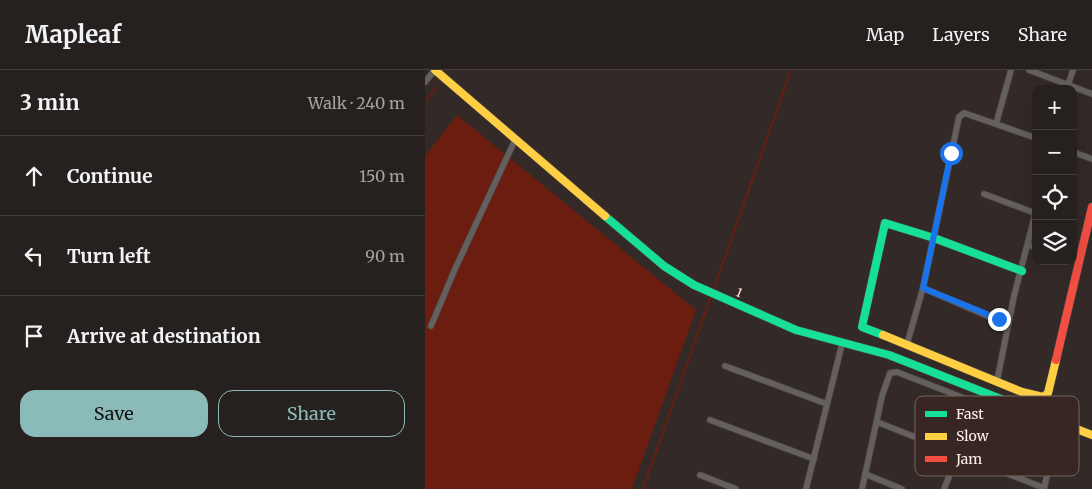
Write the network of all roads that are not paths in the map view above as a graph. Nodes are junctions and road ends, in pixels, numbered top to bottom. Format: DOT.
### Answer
graph roads {
  1 [pos="1011,70"];
  2 [pos="1029,70"];
  3 [pos="1073,70"];
  4 [pos="435,71"];
  5 [pos="425,82"];
  6 [pos="1068,85"];
  7 [pos="1077,88"];
  8 [pos="1092,94"];
  9 [pos="995,124"];
  10 [pos="1032,137"];
  11 [pos="515,140"];
  12 [pos="1077,153"];
  13 [pos="1092,159"];
  14 [pos="984,194"];
  15 [pos="1092,207"];
  16 [pos="1032,211"];
  17 [pos="1034,220"];
  18 [pos="934,238"];
  19 [pos="1028,245"];
  20 [pos="1032,246"];
  21 [pos="1077,259"];
  22 [pos="1075,265"];
  23 [pos="1022,271"];
  24 [pos="923,288"];
  25 [pos="1008,325"];
  26 [pos="431,326"];
  27 [pos="842,344"];
  28 [pos="907,344"];
  29 [pos="725,366"];
  30 [pos="997,381"];
  31 [pos="960,396"];
  32 [pos="995,396"];
  33 [pos="1034,396"];
  34 [pos="1044,396"];
  35 [pos="827,404"];
  36 [pos="710,420"];
  37 [pos="877,422"];
  38 [pos="1079,429"];
  39 [pos="1092,435"];
  40 [pos="915,437"];
  41 [pos="814,459"];
  42 [pos="700,474"];
  43 [pos="865,474"];
  44 [pos="949,476"];
  45 [pos="1014,476"];
  46 [pos="1044,488"];
  47 [pos="736,489"];
  48 [pos="806,489"];
  49 [pos="862,489"];
  50 [pos="901,489"];
  51 [pos="944,489"];
  1 -- 9 [label="street"];
  2 -- 6 [label="street"];
  3 -- 6 [label="street"];
  4 -- 5 [label="street"];
  4 -- 11 [label="street, 1"];
  7 -- 8 [label="street"];
  9 -- 10 [label="street"];
  9 -- 18 [label="street"];
  11 -- 26 [label="street"];
  11 -- 27 [label="street, 1"];
  12 -- 13 [label="street"];
  14 -- 16 [label="street"];
  15 -- 21 [label="street"];
  17 -- 19 [label="street"];
  18 -- 23 [label="street"];
  18 -- 24 [label="street"];
  18 -- 28 [label="street"];
  19 -- 20 [label="street"];
  19 -- 23 [label="street"];
  22 -- 34 [label="street"];
  23 -- 25 [label="street"];
  24 -- 25 [label="street"];
  24 -- 28 [label="street"];
  25 -- 30 [label="street"];
  27 -- 32 [label="street, 1"];
  27 -- 35 [label="street"];
  28 -- 30 [label="street"];
  29 -- 35 [label="street"];
  30 -- 33 [label="street"];
  31 -- 37 [label="street"];
  35 -- 41 [label="street"];
  36 -- 41 [label="street"];
  37 -- 40 [label="street"];
  37 -- 43 [label="street"];
  38 -- 39 [label="street, 1"];
  41 -- 48 [label="street"];
  42 -- 47 [label="street"];
  43 -- 49 [label="street"];
  43 -- 50 [label="street"];
  44 -- 51 [label="street"];
  45 -- 46 [label="street"];
}
